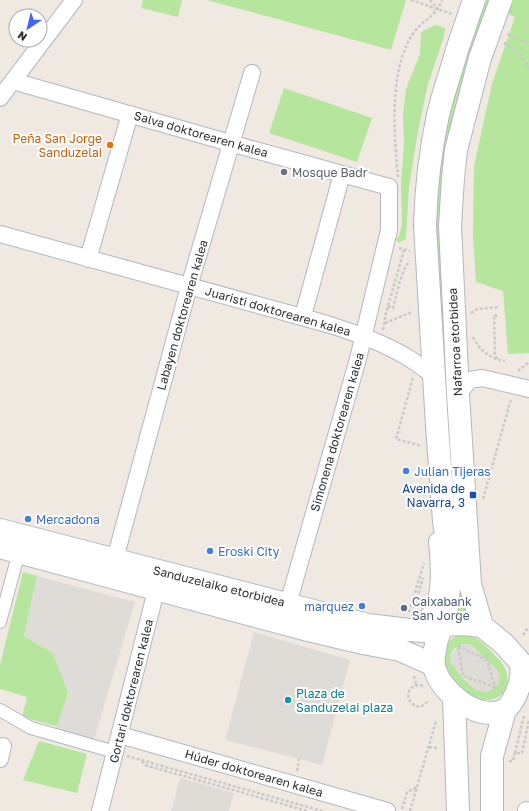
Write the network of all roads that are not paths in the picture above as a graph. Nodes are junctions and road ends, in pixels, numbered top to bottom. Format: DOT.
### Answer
graph roads {
  1 [pos="74,0"];
  2 [pos="474,0"];
  3 [pos="501,0"];
  4 [pos="252,73"];
  5 [pos="13,81"];
  6 [pos="0,98"];
  7 [pos="130,114"];
  8 [pos="230,143"];
  9 [pos="342,174"];
  10 [pos="394,184"];
  11 [pos="0,234"];
  12 [pos="88,259"];
  13 [pos="190,285"];
  14 [pos="303,316"];
  15 [pos="363,336"];
  16 [pos="424,375"];
  17 [pos="529,389"];
  18 [pos="458,394"];
  19 [pos="441,479"];
  20 [pos="0,530"];
  21 [pos="9,549"];
  22 [pos="115,559"];
  23 [pos="159,580"];
  24 [pos="288,604"];
  25 [pos="0,622"];
  26 [pos="408,623"];
  27 [pos="482,626"];
  28 [pos="442,629"];
  29 [pos="434,665"];
  30 [pos="525,665"];
  31 [pos="454,698"];
  32 [pos="518,706"];
  33 [pos="0,710"];
  34 [pos="120,735"];
  35 [pos="115,752"];
  36 [pos="100,811"];
  37 [pos="387,811"];
  38 [pos="458,811"];
  39 [pos="492,811"];
  1 -- 5 [label="street"];
  2 -- 16 [label="main road, Nafarroa etorbidea, bridge"];
  3 -- 18 [label="main road, Nafarroa etorbidea, bridge"];
  4 -- 8 [label="street, Labayen doktorearen kalea"];
  5 -- 6 [label="street"];
  5 -- 7 [label="street, Salva doktorearen kalea"];
  7 -- 8 [label="street, Salva doktorearen kalea"];
  7 -- 12 [label="street"];
  8 -- 9 [label="street, Salva doktorearen kalea"];
  8 -- 13 [label="street, Labayen doktorearen kalea"];
  9 -- 10 [label="street, Salva doktorearen kalea"];
  9 -- 14 [label="street"];
  10 -- 15 [label="street, Simonena doktorearen kalea"];
  11 -- 12 [label="street, Juaristi doktorearen kalea"];
  12 -- 13 [label="street, Juaristi doktorearen kalea"];
  13 -- 14 [label="street, Juaristi doktorearen kalea"];
  13 -- 22 [label="street, Labayen doktorearen kalea"];
  14 -- 15 [label="street, Juaristi doktorearen kalea"];
  15 -- 16 [label="street, Juaristi doktorearen kalea"];
  15 -- 24 [label="street, Simonena doktorearen kalea"];
  16 -- 19 [label="main road, Nafarroa etorbidea"];
  17 -- 18 [label="street"];
  18 -- 27 [label="main road, Nafarroa etorbidea"];
  19 -- 26 [label="street, Nafarroa etorbidea"];
  19 -- 28 [label="main road, Nafarroa etorbidea"];
  20 -- 22 [label="main road, Sanduzelaiko etorbidea"];
  21 -- 23 [label="main road, Sanduzelaiko etorbidea"];
  21 -- 25 [label="street"];
  22 -- 23 [label="main road, Sanduzelaiko etorbidea"];
  23 -- 24 [label="main road, Sanduzelaiko etorbidea"];
  23 -- 29 [label="main road, Sanduzelaiko etorbidea"];
  23 -- 34 [label="street, Gortari doktorearen kalea"];
  24 -- 26 [label="main road, Sanduzelaiko etorbidea"];
  26 -- 28 [label="main road, Sanduzelaiko etorbidea"];
  27 -- 28 [label="main road, Sanduzelaiko etorbidea"];
  27 -- 30 [label="main road"];
  28 -- 29 [label="main road, Nafarroa etorbidea"];
  29 -- 31 [label="main road"];
  30 -- 32 [label="main road"];
  31 -- 32 [label="main road"];
  31 -- 38 [label="main road"];
  32 -- 39 [label="main road"];
  33 -- 35 [label="street"];
  34 -- 35 [label="street, Gortari doktorearen kalea"];
  34 -- 37 [label="street, Húder doktorearen kalea"];
  35 -- 36 [label="street, Gortari doktorearen kalea"];
}
